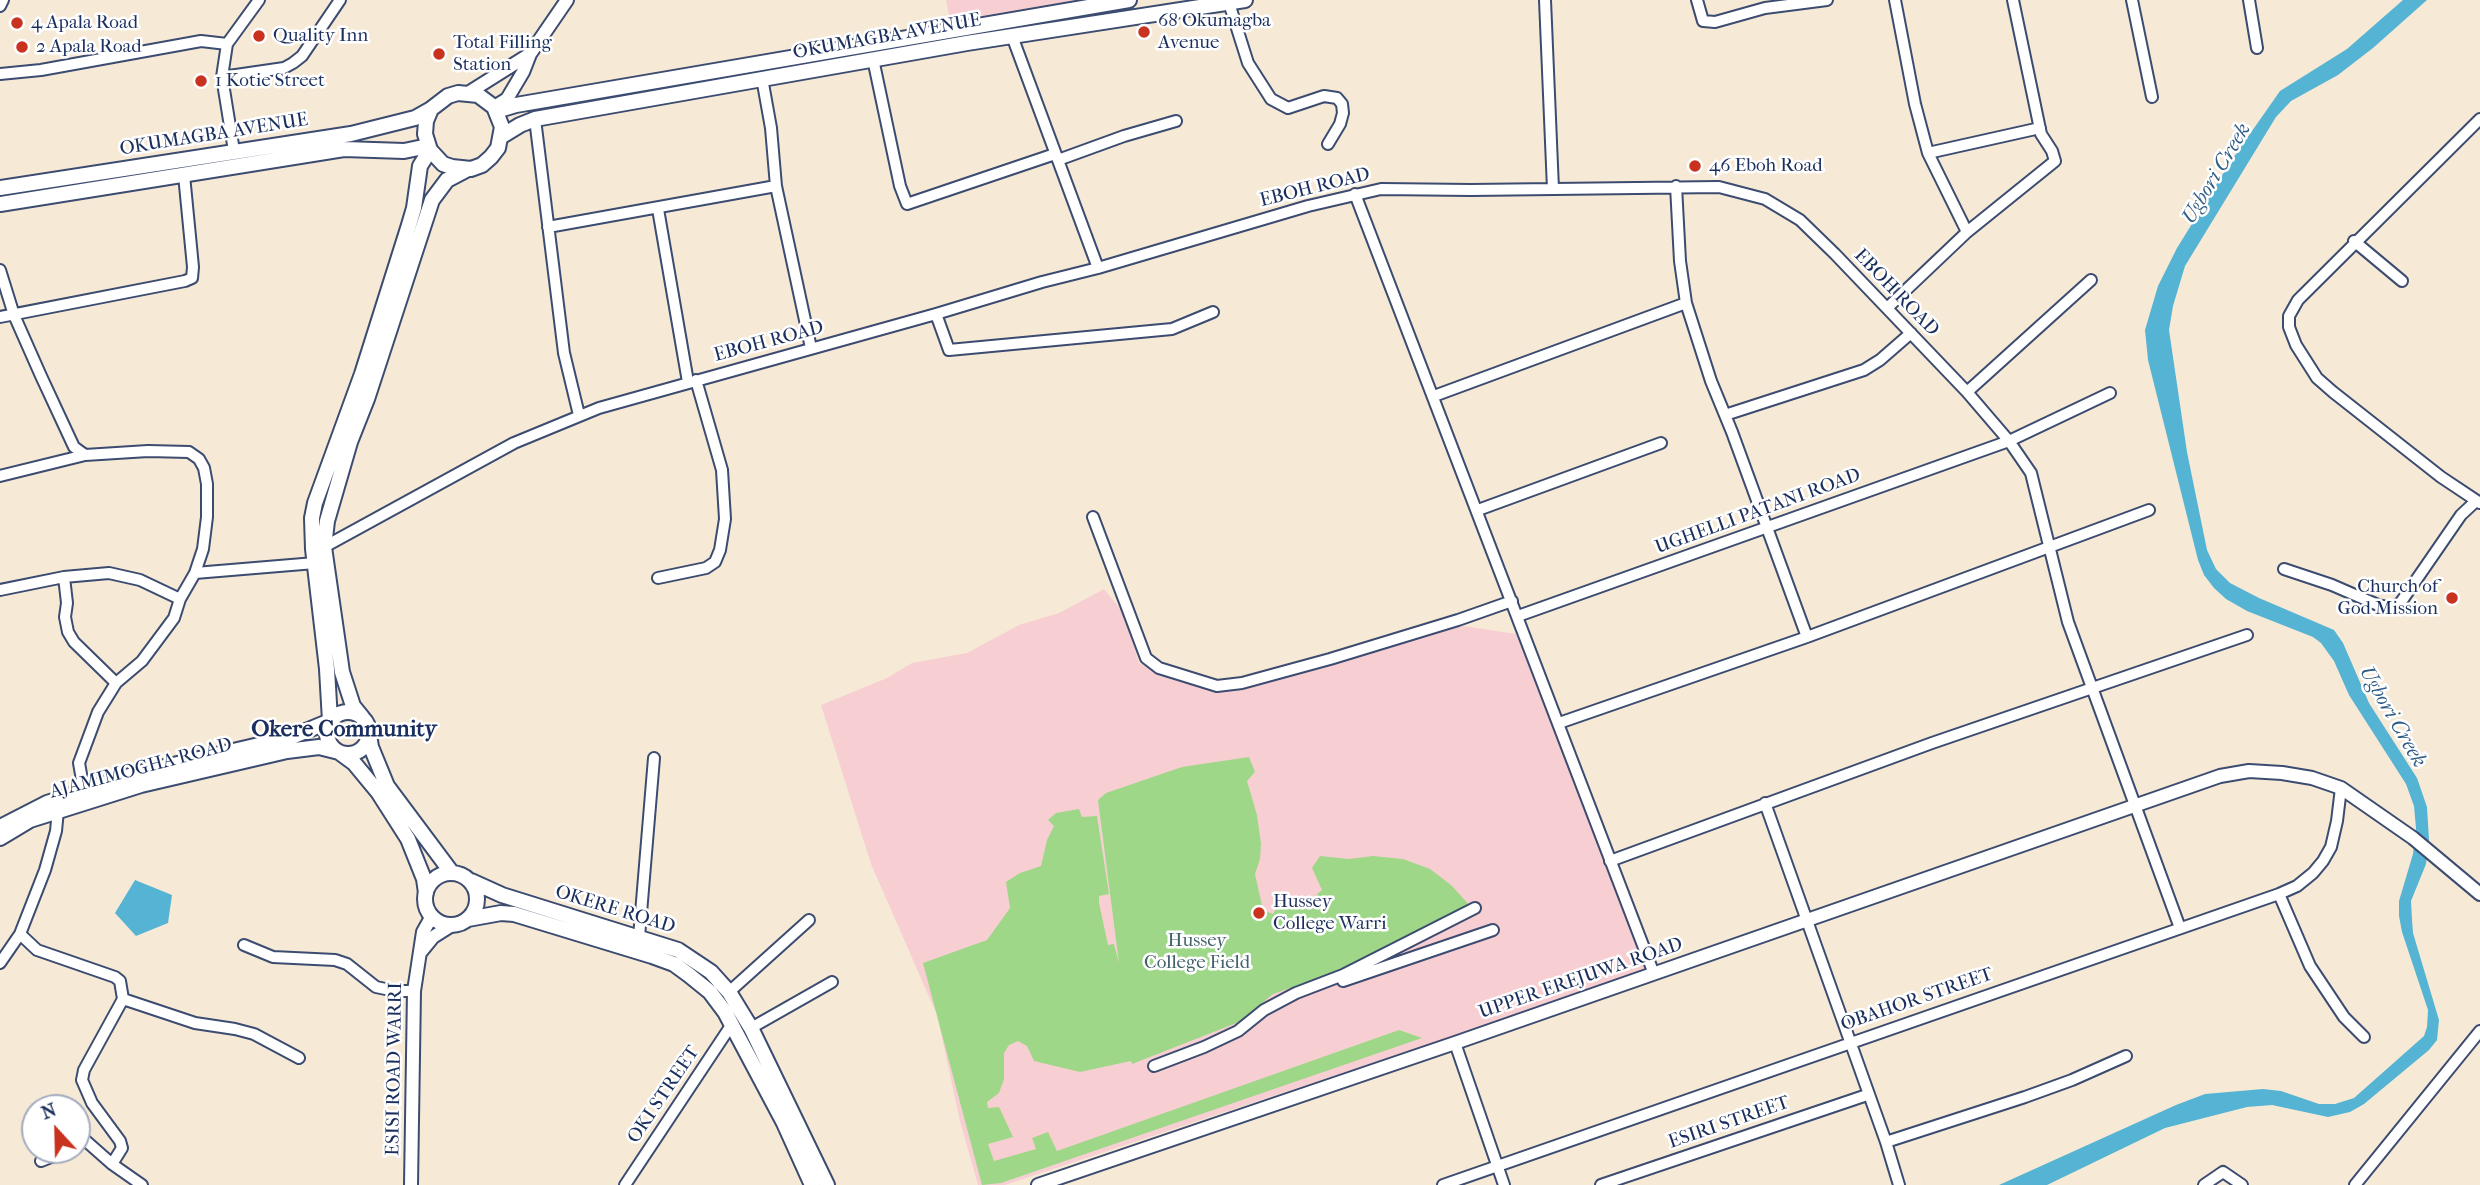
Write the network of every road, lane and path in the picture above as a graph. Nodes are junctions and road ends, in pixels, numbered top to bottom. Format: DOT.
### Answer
graph roads {
  1 [pos="3,0"];
  2 [pos="258,0"];
  3 [pos="340,0"];
  4 [pos="566,0"];
  5 [pos="1129,0"];
  6 [pos="1245,0"];
  7 [pos="1545,0"];
  8 [pos="1696,0"];
  9 [pos="1827,0"];
  10 [pos="1895,0"];
  11 [pos="2013,0"];
  12 [pos="2132,0"];
  13 [pos="2249,0"];
  14 [pos="1113,1"];
  15 [pos="1229,3"];
  16 [pos="0,6"];
  17 [pos="1012,36"];
  18 [pos="227,44"];
  19 [pos="2258,48"];
  20 [pos="530,54"];
  21 [pos="873,59"];
  22 [pos="0,74"];
  23 [pos="222,77"];
  24 [pos="762,78"];
  25 [pos="468,93"];
  26 [pos="2152,97"];
  27 [pos="431,109"];
  28 [pos="495,109"];
  29 [pos="536,119"];
  30 [pos="2480,119"];
  31 [pos="1176,121"];
  32 [pos="2040,128"];
  33 [pos="502,136"];
  34 [pos="1328,144"];
  35 [pos="429,148"];
  36 [pos="234,151"];
  37 [pos="1928,153"];
  38 [pos="1057,157"];
  39 [pos="471,169"];
  40 [pos="184,175"];
  41 [pos="776,186"];
  42 [pos="1676,186"];
  43 [pos="0,188"];
  44 [pos="1553,189"];
  45 [pos="1355,194"];
  46 [pos="0,204"];
  47 [pos="658,209"];
  48 [pos="548,227"];
  49 [pos="1967,232"];
  50 [pos="2354,241"];
  51 [pos="1098,268"];
  52 [pos="0,270"];
  53 [pos="2091,280"];
  54 [pos="2402,281"];
  55 [pos="1686,303"];
  56 [pos="1887,308"];
  57 [pos="1213,312"];
  58 [pos="936,314"];
  59 [pos="14,315"];
  60 [pos="0,317"];
  61 [pos="1911,333"];
  62 [pos="811,348"];
  63 [pos="692,381"];
  64 [pos="1967,392"];
  65 [pos="2110,393"];
  66 [pos="1434,396"];
  67 [pos="579,415"];
  68 [pos="1725,415"];
  69 [pos="2009,441"];
  70 [pos="1661,443"];
  71 [pos="85,455"];
  72 [pos="0,476"];
  73 [pos="2478,502"];
  74 [pos="1478,510"];
  75 [pos="2149,510"];
  76 [pos="1093,517"];
  77 [pos="1768,527"];
  78 [pos="324,547"];
  79 [pos="2049,548"];
  80 [pos="315,563"];
  81 [pos="2284,569"];
  82 [pos="195,573"];
  83 [pos="64,577"];
  84 [pos="658,578"];
  85 [pos="0,590"];
  86 [pos="180,599"];
  87 [pos="1512,601"];
  88 [pos="1518,616"];
  89 [pos="2247,635"];
  90 [pos="1807,636"];
  91 [pos="116,683"];
  92 [pos="2092,688"];
  93 [pos="362,717"];
  94 [pos="330,721"];
  95 [pos="1559,723"];
  96 [pos="369,734"];
  97 [pos="339,752"];
  98 [pos="654,758"];
  99 [pos="2341,788"];
  100 [pos="84,791"];
  101 [pos="1765,803"];
  102 [pos="2135,805"];
  103 [pos="58,810"];
  104 [pos="0,827"];
  105 [pos="0,838"];
  106 [pos="1610,861"];
  107 [pos="452,873"];
  108 [pos="471,881"];
  109 [pos="2479,892"];
  110 [pos="426,894"];
  111 [pos="2279,894"];
  112 [pos="1475,908"];
  113 [pos="432,916"];
  114 [pos="468,919"];
  115 [pos="809,920"];
  116 [pos="1807,921"];
  117 [pos="452,925"];
  118 [pos="2180,928"];
  119 [pos="1493,930"];
  120 [pos="20,934"];
  121 [pos="639,937"];
  122 [pos="244,945"];
  123 [pos="419,953"];
  124 [pos="0,963"];
  125 [pos="1654,974"];
  126 [pos="832,982"];
  127 [pos="414,991"];
  128 [pos="729,992"];
  129 [pos="124,999"];
  130 [pos="1280,1002"];
  131 [pos="732,1024"];
  132 [pos="751,1028"];
  133 [pos="2480,1031"];
  134 [pos="2364,1037"];
  135 [pos="1850,1042"];
  136 [pos="1455,1043"];
  137 [pos="2126,1056"];
  138 [pos="299,1058"];
  139 [pos="1154,1066"];
  140 [pos="1867,1095"];
  141 [pos="1886,1142"];
  142 [pos="91,1145"];
  143 [pos="112,1164"];
  144 [pos="1497,1166"];
  145 [pos="142,1185"];
  146 [pos="411,1185"];
  147 [pos="625,1185"];
  148 [pos="812,1185"];
  149 [pos="827,1185"];
  150 [pos="1038,1185"];
  151 [pos="1443,1185"];
  152 [pos="1504,1185"];
  153 [pos="1601,1185"];
  154 [pos="1899,1185"];
  155 [pos="2204,1185"];
  156 [pos="2242,1185"];
  157 [pos="2355,1185"];
  1 -- 16 [label="street"];
  2 -- 18 [label="street"];
  3 -- 23 [label="street"];
  4 -- 20 [label="street"];
  5 -- 14 [label="main road, OKUMAGBA AVENUE"];
  6 -- 15 [label="main road, OKUMAGBA AVENUE"];
  7 -- 44 [label="street"];
  8 -- 9 [label="street"];
  10 -- 37 [label="street"];
  11 -- 32 [label="street"];
  12 -- 26 [label="street"];
  13 -- 19 [label="street"];
  14 -- 28 [label="main road, OKUMAGBA AVENUE"];
  15 -- 17 [label="main road, OKUMAGBA AVENUE"];
  15 -- 34 [label="street"];
  17 -- 21 [label="main road, OKUMAGBA AVENUE"];
  17 -- 38 [label="street"];
  18 -- 22 [label="street"];
  18 -- 23 [label="street"];
  20 -- 25 [label="street"];
  20 -- 28 [label="street"];
  21 -- 24 [label="main road, OKUMAGBA AVENUE"];
  21 -- 38 [label="street"];
  23 -- 36 [label="street"];
  24 -- 29 [label="main road, OKUMAGBA AVENUE"];
  24 -- 41 [label="street"];
  25 -- 27 [label="main road"];
  25 -- 28 [label="main road"];
  27 -- 35 [label="main road"];
  27 -- 36 [label="main road, OKUMAGBA AVENUE"];
  28 -- 33 [label="main road"];
  29 -- 33 [label="main road, OKUMAGBA AVENUE"];
  29 -- 48 [label="street"];
  30 -- 50 [label="street"];
  31 -- 38 [label="street"];
  32 -- 37 [label="street"];
  32 -- 49 [label="street"];
  33 -- 39 [label="main road"];
  35 -- 39 [label="main road"];
  35 -- 40 [label="main road, OKUMAGBA AVENUE"];
  35 -- 80 [label="main road"];
  36 -- 43 [label="main road, OKUMAGBA AVENUE"];
  37 -- 49 [label="street"];
  38 -- 51 [label="street"];
  39 -- 78 [label="main road"];
  40 -- 46 [label="main road, OKUMAGBA AVENUE"];
  40 -- 59 [label="street"];
  41 -- 47 [label="street"];
  41 -- 62 [label="street"];
  42 -- 44 [label="street, EBOH ROAD"];
  42 -- 55 [label="street"];
  42 -- 56 [label="street, EBOH ROAD"];
  44 -- 45 [label="street, EBOH ROAD"];
  45 -- 51 [label="street, EBOH ROAD"];
  45 -- 66 [label="street"];
  47 -- 48 [label="street"];
  47 -- 63 [label="street"];
  48 -- 67 [label="street"];
  49 -- 56 [label="street"];
  50 -- 54 [label="street"];
  50 -- 73 [label="street"];
  51 -- 58 [label="street, EBOH ROAD"];
  52 -- 59 [label="street"];
  53 -- 64 [label="street"];
  55 -- 66 [label="street"];
  55 -- 68 [label="street"];
  56 -- 61 [label="street, EBOH ROAD"];
  57 -- 58 [label="street"];
  58 -- 62 [label="street, EBOH ROAD"];
  59 -- 60 [label="street"];
  59 -- 71 [label="street"];
  61 -- 64 [label="street, EBOH ROAD"];
  61 -- 68 [label="street"];
  62 -- 63 [label="street, EBOH ROAD"];
  63 -- 67 [label="street, EBOH ROAD"];
  63 -- 84 [label="street"];
  64 -- 69 [label="street, EBOH ROAD"];
  65 -- 69 [label="street, UGHELLI PATANI ROAD"];
  66 -- 74 [label="street"];
  67 -- 78 [label="street, EBOH ROAD"];
  68 -- 77 [label="street"];
  69 -- 77 [label="street, UGHELLI PATANI ROAD"];
  69 -- 79 [label="street, EBOH ROAD"];
  70 -- 74 [label="street"];
  71 -- 72 [label="street"];
  71 -- 82 [label="street"];
  73 -- 81 [label="street"];
  74 -- 87 [label="street"];
  75 -- 79 [label="street"];
  76 -- 87 [label="street"];
  77 -- 88 [label="street, UGHELLI PATANI ROAD"];
  77 -- 90 [label="street"];
  78 -- 93 [label="main road"];
  79 -- 90 [label="street"];
  79 -- 92 [label="street, EBOH ROAD"];
  80 -- 82 [label="street"];
  80 -- 94 [label="main road"];
  82 -- 86 [label="street"];
  83 -- 85 [label="street"];
  83 -- 86 [label="street"];
  83 -- 91 [label="street"];
  86 -- 91 [label="street"];
  87 -- 88 [label="street"];
  88 -- 95 [label="street"];
  89 -- 92 [label="street"];
  90 -- 95 [label="street"];
  91 -- 100 [label="street"];
  92 -- 101 [label="street"];
  92 -- 102 [label="street, EBOH ROAD"];
  93 -- 94 [label="main road"];
  93 -- 96 [label="main road"];
  94 -- 97 [label="main road"];
  94 -- 100 [label="main road, AJAMIMOGHA ROAD"];
  95 -- 106 [label="street"];
  96 -- 97 [label="main road"];
  96 -- 107 [label="main road"];
  97 -- 103 [label="main road, AJAMIMOGHA ROAD"];
  97 -- 110 [label="main road"];
  98 -- 121 [label="street"];
  99 -- 102 [label="street, UPPER EREJUWA ROAD"];
  99 -- 109 [label="street, UPPER EREJUWA ROAD"];
  99 -- 111 [label="street, OBAHOR STREET"];
  100 -- 104 [label="main road, AJAMIMOGHA ROAD"];
  101 -- 106 [label="street"];
  101 -- 116 [label="street"];
  102 -- 116 [label="street, UPPER EREJUWA ROAD"];
  102 -- 118 [label="street, EBOH ROAD"];
  103 -- 105 [label="main road, AJAMIMOGHA ROAD"];
  103 -- 120 [label="street"];
  106 -- 125 [label="street"];
  107 -- 108 [label="main road"];
  107 -- 110 [label="main road"];
  108 -- 114 [label="main road"];
  108 -- 121 [label="main road, OKERE ROAD"];
  110 -- 113 [label="main road"];
  111 -- 118 [label="street, OBAHOR STREET"];
  111 -- 134 [label="street"];
  112 -- 130 [label="street"];
  113 -- 117 [label="main road"];
  113 -- 123 [label="street, ESISI ROAD WARRI"];
  114 -- 117 [label="main road"];
  114 -- 131 [label="main road, OKERE ROAD"];
  115 -- 128 [label="street"];
  116 -- 125 [label="street, UPPER EREJUWA ROAD"];
  116 -- 135 [label="street"];
  117 -- 123 [label="street"];
  118 -- 135 [label="street, OBAHOR STREET"];
  119 -- 130 [label="street"];
  120 -- 124 [label="street"];
  120 -- 129 [label="street"];
  121 -- 128 [label="main road, OKERE ROAD"];
  122 -- 127 [label="street"];
  123 -- 127 [label="street, ESISI ROAD WARRI"];
  125 -- 136 [label="street, UPPER EREJUWA ROAD"];
  126 -- 132 [label="street"];
  127 -- 146 [label="street, ESISI ROAD WARRI"];
  128 -- 132 [label="main road, OKERE ROAD"];
  129 -- 138 [label="street"];
  129 -- 143 [label="street"];
  130 -- 139 [label="street"];
  131 -- 147 [label="street, OKI STREET"];
  131 -- 148 [label="main road, OKERE ROAD"];
  132 -- 149 [label="main road, OKERE ROAD"];
  133 -- 157 [label="street"];
  135 -- 140 [label="street"];
  135 -- 144 [label="street, OBAHOR STREET"];
  136 -- 144 [label="street"];
  136 -- 150 [label="street, UPPER EREJUWA ROAD"];
  137 -- 141 [label="street"];
  140 -- 141 [label="street"];
  140 -- 153 [label="street, ESIRI STREET"];
  141 -- 154 [label="street"];
  142 -- 143 [label="street"];
  143 -- 145 [label="street"];
  144 -- 151 [label="street, OBAHOR STREET"];
  144 -- 152 [label="street"];
  155 -- 156 [label="street"];
}
